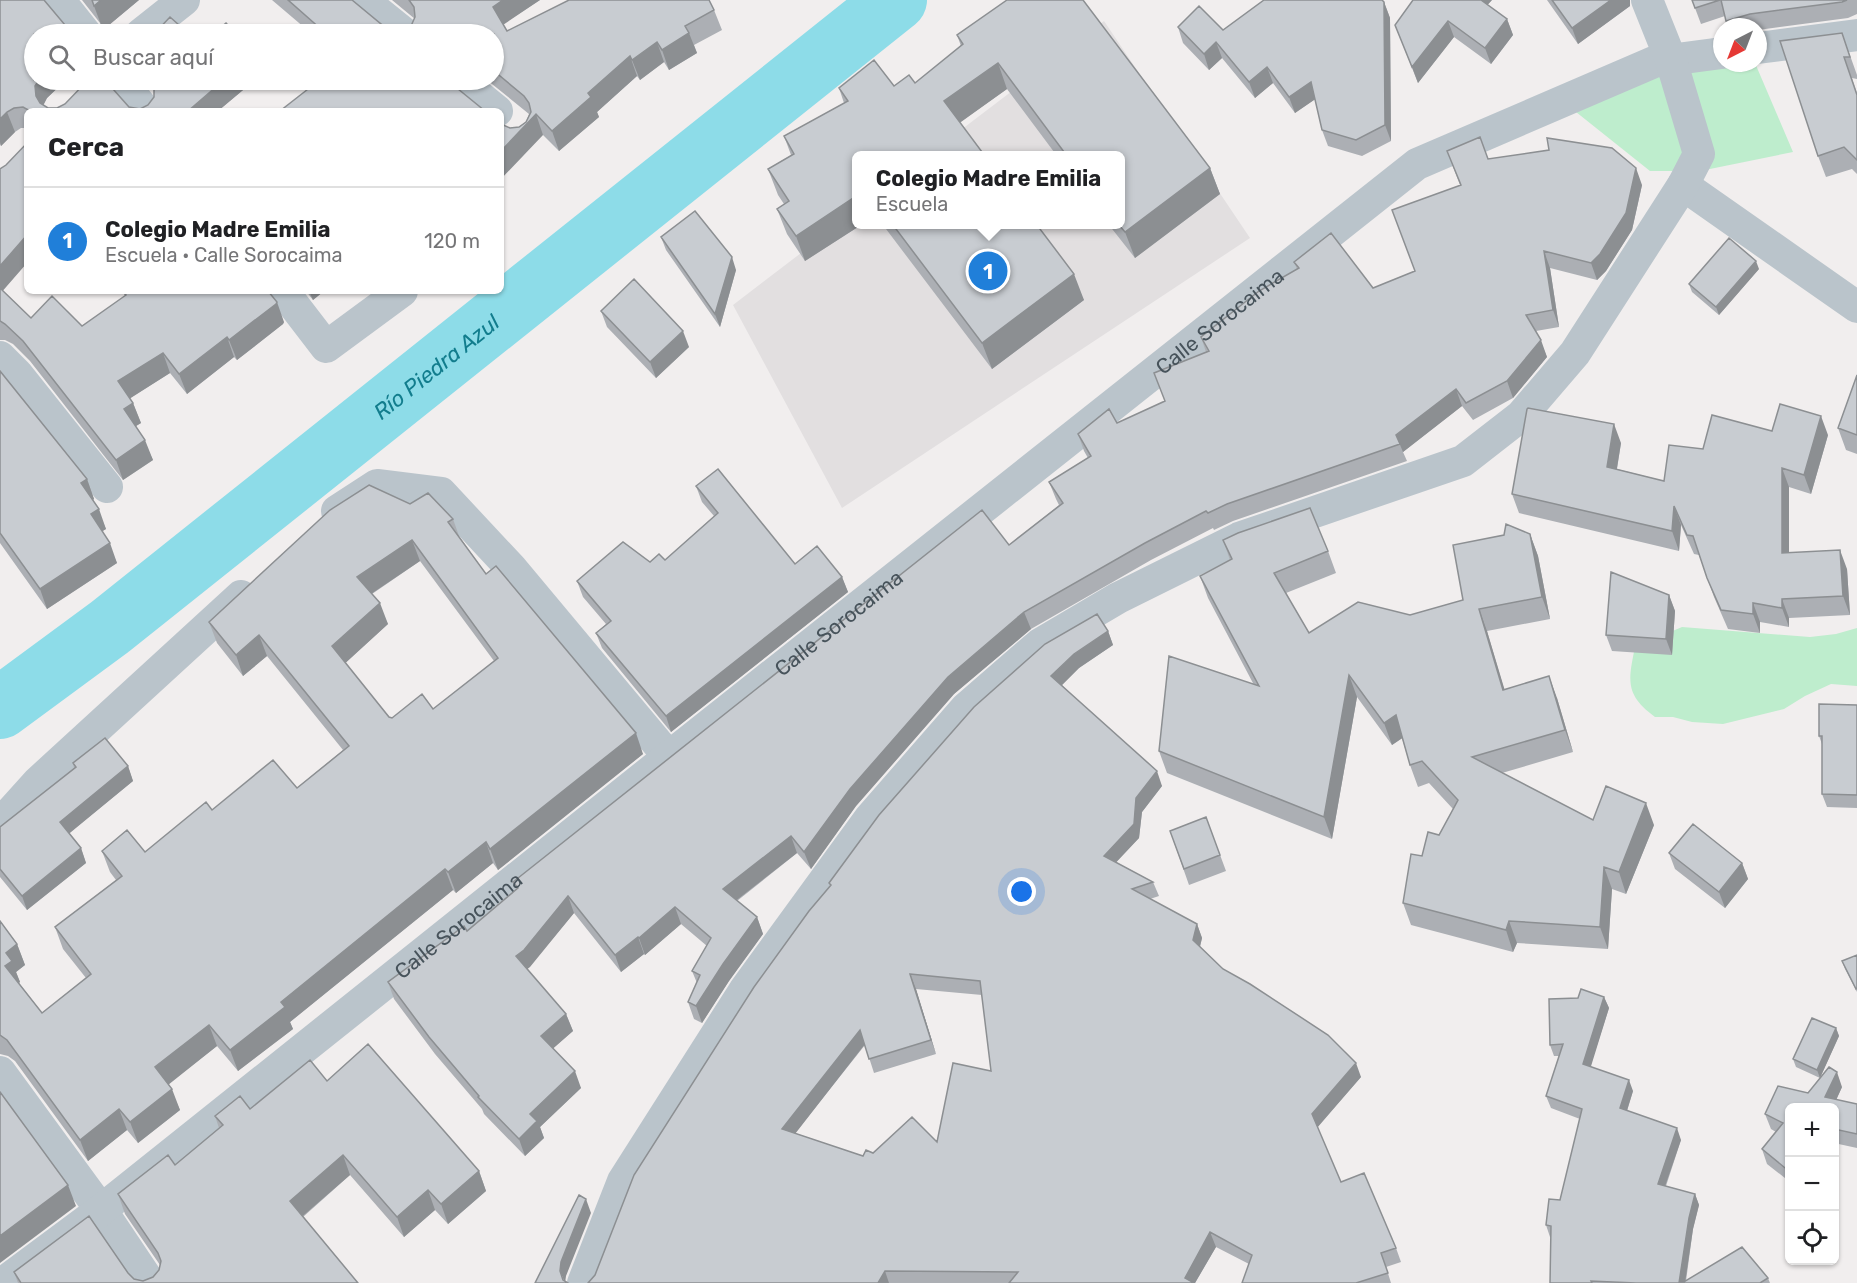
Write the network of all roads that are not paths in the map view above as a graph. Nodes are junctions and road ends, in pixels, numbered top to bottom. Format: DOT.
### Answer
graph roads {
  1 [pos="59,0"];
  2 [pos="184,0"];
  3 [pos="363,0"];
  4 [pos="1647,0"];
  5 [pos="78,24"];
  6 [pos="154,24"];
  7 [pos="393,24"];
  8 [pos="1857,35"];
  9 [pos="1767,47"];
  10 [pos="1713,54"];
  11 [pos="1671,60"];
  12 [pos="129,90"];
  13 [pos="471,90"];
  14 [pos="143,108"];
  15 [pos="493,108"];
  16 [pos="1683,185"];
  17 [pos="285,294"];
  18 [pos="398,294"];
  19 [pos="1857,307"];
  20 [pos="0,357"];
  21 [pos="107,487"];
  22 [pos="319,525"];
  23 [pos="266,573"];
  24 [pos="669,757"];
  25 [pos="0,824"];
  26 [pos="0,1072"];
  27 [pos="101,1210"];
  28 [pos="3,1283"];
  29 [pos="150,1283"];
  30 [pos="583,1283"];
  1 -- 5 [label="street"];
  2 -- 6 [label="street"];
  3 -- 7 [label="street"];
  4 -- 11 [label="street"];
  8 -- 9 [label="street"];
  10 -- 11 [label="street, Calle Sorocaima"];
  11 -- 16 [label="street"];
  11 -- 24 [label="street, Calle Sorocaima"];
  12 -- 14 [label="street"];
  13 -- 15 [label="street"];
  16 -- 19 [label="street"];
  16 -- 30 [label="street"];
  17 -- 18 [label="street"];
  20 -- 21 [label="street"];
  22 -- 24 [label="street"];
  23 -- 25 [label="street"];
  24 -- 27 [label="street, Calle Sorocaima"];
  26 -- 27 [label="street"];
  27 -- 28 [label="street, Calle Sorocaima"];
  27 -- 29 [label="street"];
}
